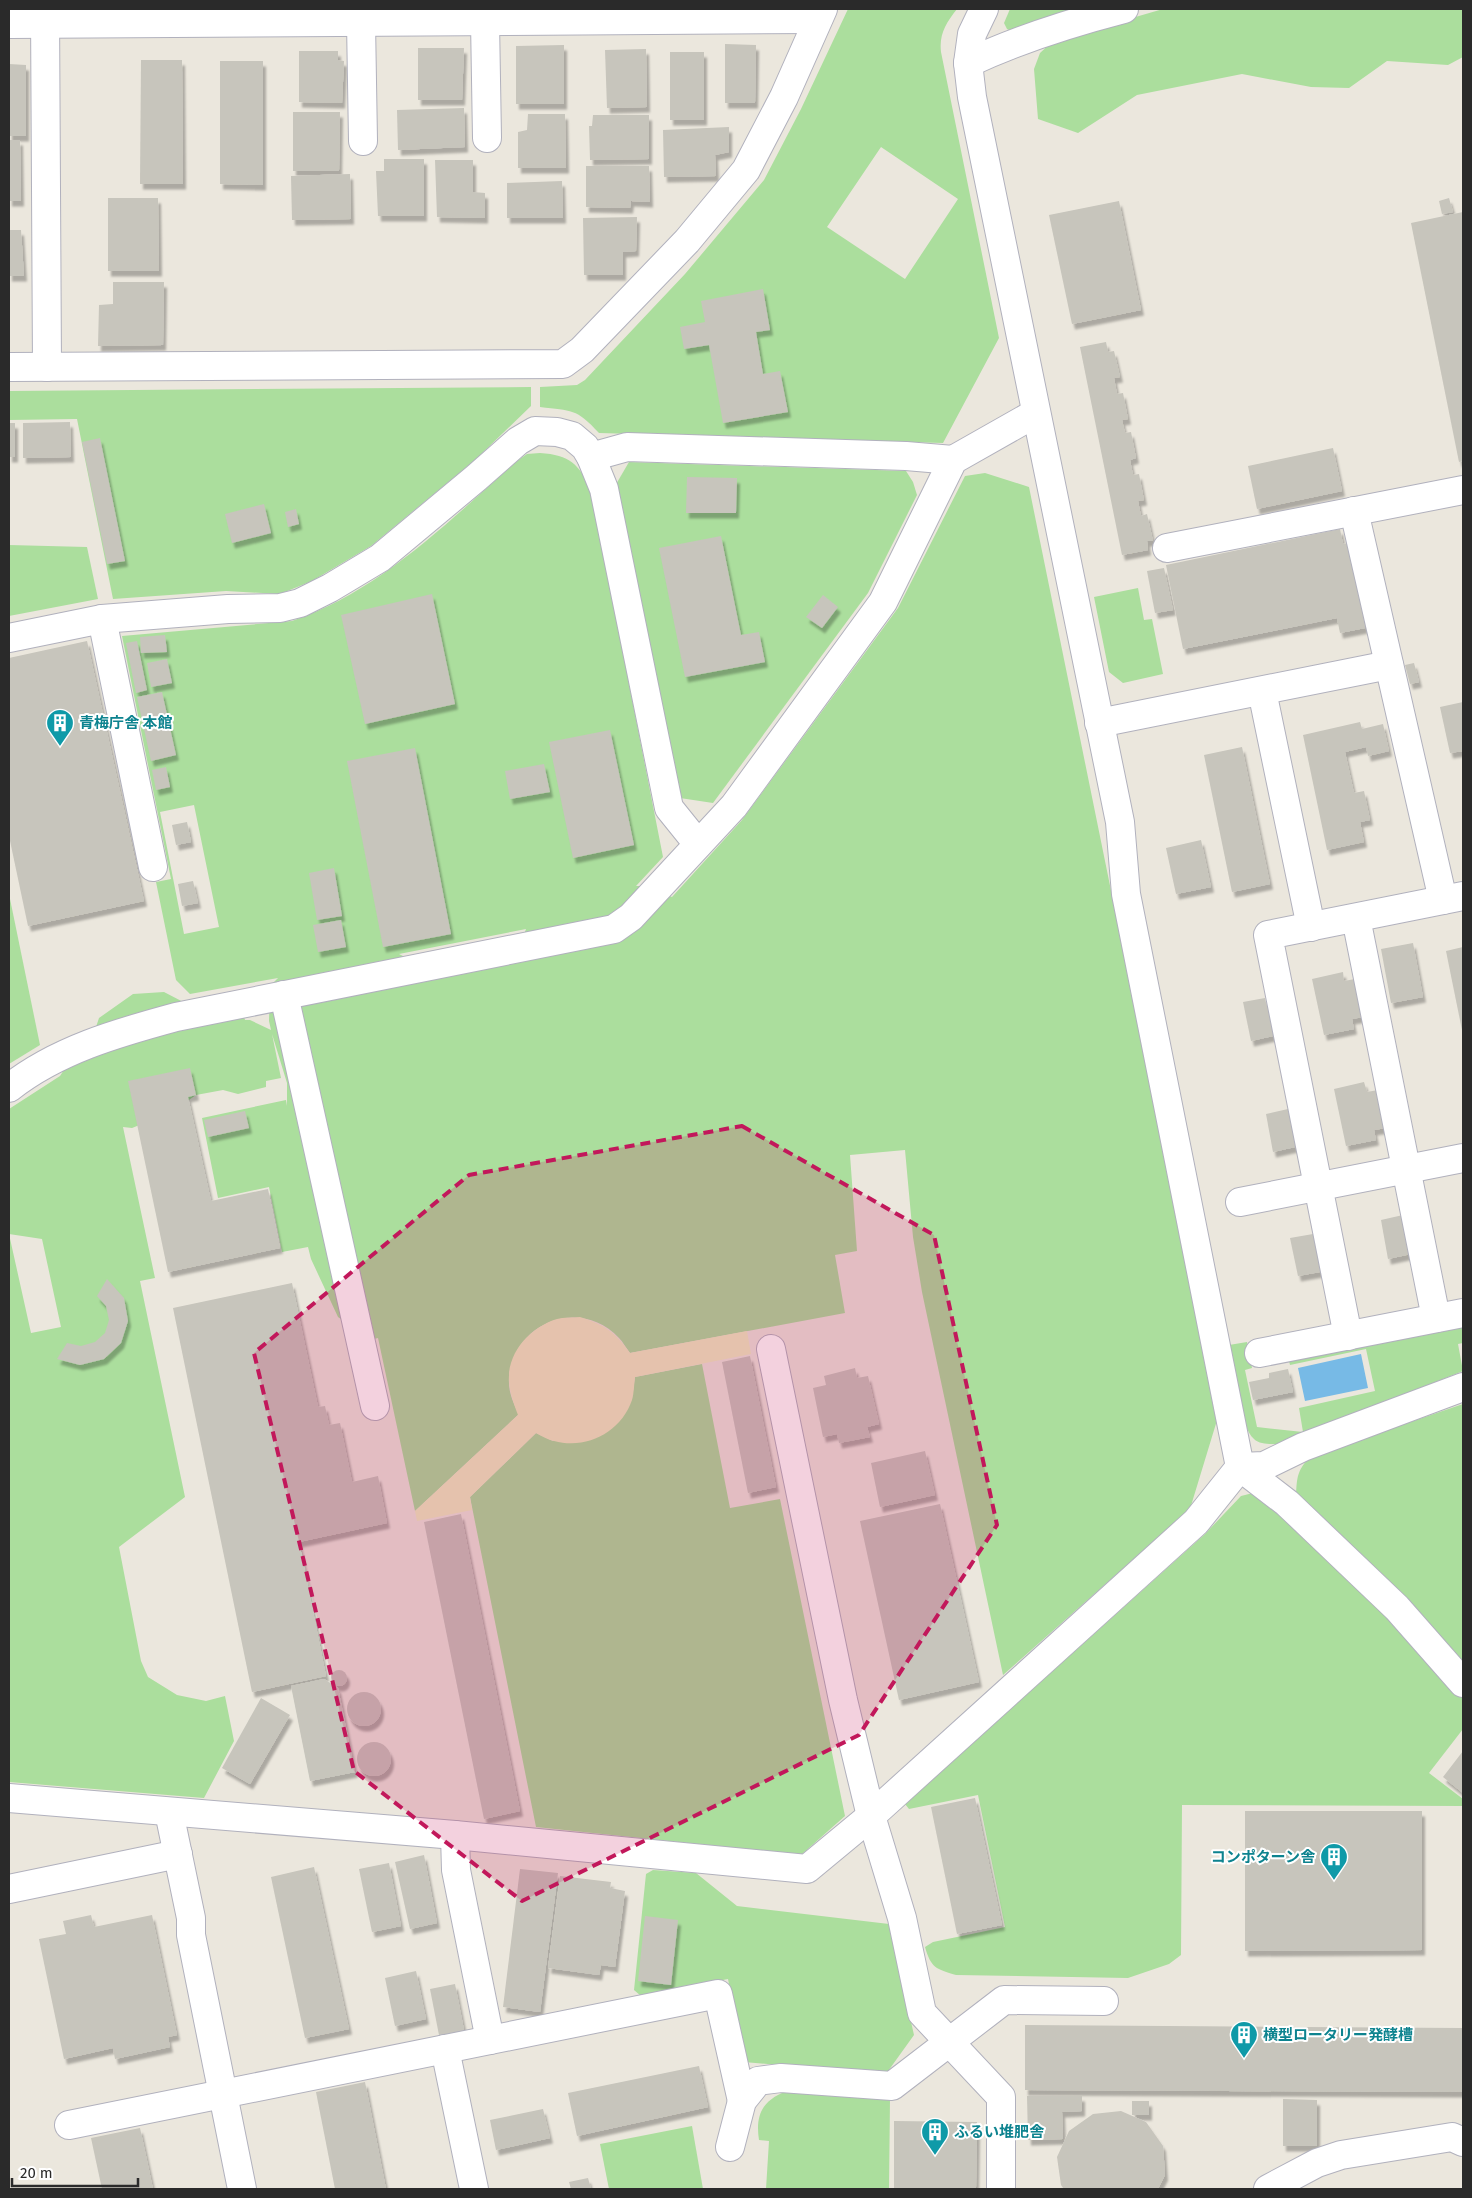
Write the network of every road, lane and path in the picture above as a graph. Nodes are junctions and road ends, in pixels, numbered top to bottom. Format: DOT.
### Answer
graph roads {
  1 [pos="984,9"];
  2 [pos="1124,9"];
  3 [pos="821,14"];
  4 [pos="46,16"];
  5 [pos="485,21"];
  6 [pos="361,22"];
  7 [pos="9,24"];
  8 [pos="968,62"];
  9 [pos="487,138"];
  10 [pos="363,141"];
  11 [pos="9,367"];
  12 [pos="47,367"];
  13 [pos="1036,414"];
  14 [pos="592,458"];
  15 [pos="953,460"];
  16 [pos="1463,490"];
  17 [pos="1354,511"];
  18 [pos="1167,548"];
  19 [pos="102,619"];
  20 [pos="9,638"];
  21 [pos="1389,665"];
  22 [pos="1262,691"];
  23 [pos="1100,723"];
  24 [pos="698,844"];
  25 [pos="153,867"];
  26 [pos="1453,898"];
  27 [pos="1356,918"];
  28 [pos="1311,927"];
  29 [pos="284,995"];
  30 [pos="9,1088"];
  31 [pos="1463,1158"];
  32 [pos="1406,1169"];
  33 [pos="1318,1187"];
  34 [pos="1240,1202"];
  35 [pos="1463,1313"];
  36 [pos="1436,1318"];
  37 [pos="1348,1336"];
  38 [pos="771,1349"];
  39 [pos="1259,1353"];
  40 [pos="1463,1387"];
  41 [pos="375,1406"];
  42 [pos="1240,1467"];
  43 [pos="1463,1683"];
  44 [pos="9,1798"];
  45 [pos="169,1812"];
  46 [pos="871,1816"];
  47 [pos="455,1835"];
  48 [pos="178,1854"];
  49 [pos="9,1888"];
  50 [pos="1104,2001"];
  51 [pos="490,2040"];
  52 [pos="950,2043"];
  53 [pos="445,2049"];
  54 [pos="222,2094"];
  55 [pos="742,2101"];
  56 [pos="69,2125"];
  57 [pos="1463,2142"];
  58 [pos="730,2147"];
  59 [pos="242,2189"];
  60 [pos="474,2189"];
  61 [pos="1000,2189"];
  62 [pos="1268,2189"];
  1 -- 8 [label="street"];
  2 -- 8 [label="street"];
  3 -- 5 [label="street"];
  3 -- 12 [label="street"];
  4 -- 6 [label="street"];
  4 -- 7 [label="street"];
  4 -- 12 [label="street"];
  5 -- 6 [label="street"];
  5 -- 9 [label="street"];
  6 -- 10 [label="street"];
  8 -- 13 [label="street"];
  11 -- 12 [label="street"];
  13 -- 15 [label="street"];
  13 -- 23 [label="street"];
  14 -- 15 [label="street"];
  14 -- 19 [label="street"];
  14 -- 24 [label="street"];
  15 -- 24 [label="street"];
  16 -- 17 [label="street"];
  17 -- 18 [label="street"];
  17 -- 21 [label="street"];
  19 -- 20 [label="street"];
  19 -- 25 [label="street"];
  21 -- 22 [label="street"];
  21 -- 26 [label="street"];
  22 -- 23 [label="street"];
  22 -- 28 [label="street"];
  23 -- 42 [label="street"];
  24 -- 29 [label="street"];
  26 -- 27 [label="street"];
  27 -- 28 [label="street"];
  27 -- 32 [label="street"];
  28 -- 33 [label="street"];
  29 -- 30 [label="street"];
  29 -- 41 [label="street"];
  31 -- 32 [label="street"];
  32 -- 33 [label="street"];
  32 -- 36 [label="street"];
  33 -- 34 [label="street"];
  33 -- 37 [label="street"];
  35 -- 36 [label="street"];
  36 -- 37 [label="street"];
  37 -- 39 [label="street"];
  38 -- 46 [label="street"];
  40 -- 42 [label="street"];
  42 -- 43 [label="street"];
  42 -- 46 [label="street"];
  44 -- 45 [label="street"];
  45 -- 47 [label="street"];
  45 -- 48 [label="street"];
  46 -- 47 [label="street"];
  46 -- 52 [label="street"];
  47 -- 51 [label="street"];
  48 -- 49 [label="street"];
  48 -- 54 [label="street"];
  50 -- 52 [label="street"];
  51 -- 53 [label="street"];
  51 -- 55 [label="street"];
  52 -- 55 [label="street"];
  52 -- 61 [label="street"];
  53 -- 54 [label="street"];
  53 -- 60 [label="street"];
  54 -- 56 [label="street"];
  54 -- 59 [label="street"];
  55 -- 58 [label="street"];
  57 -- 62 [label="street"];
}
